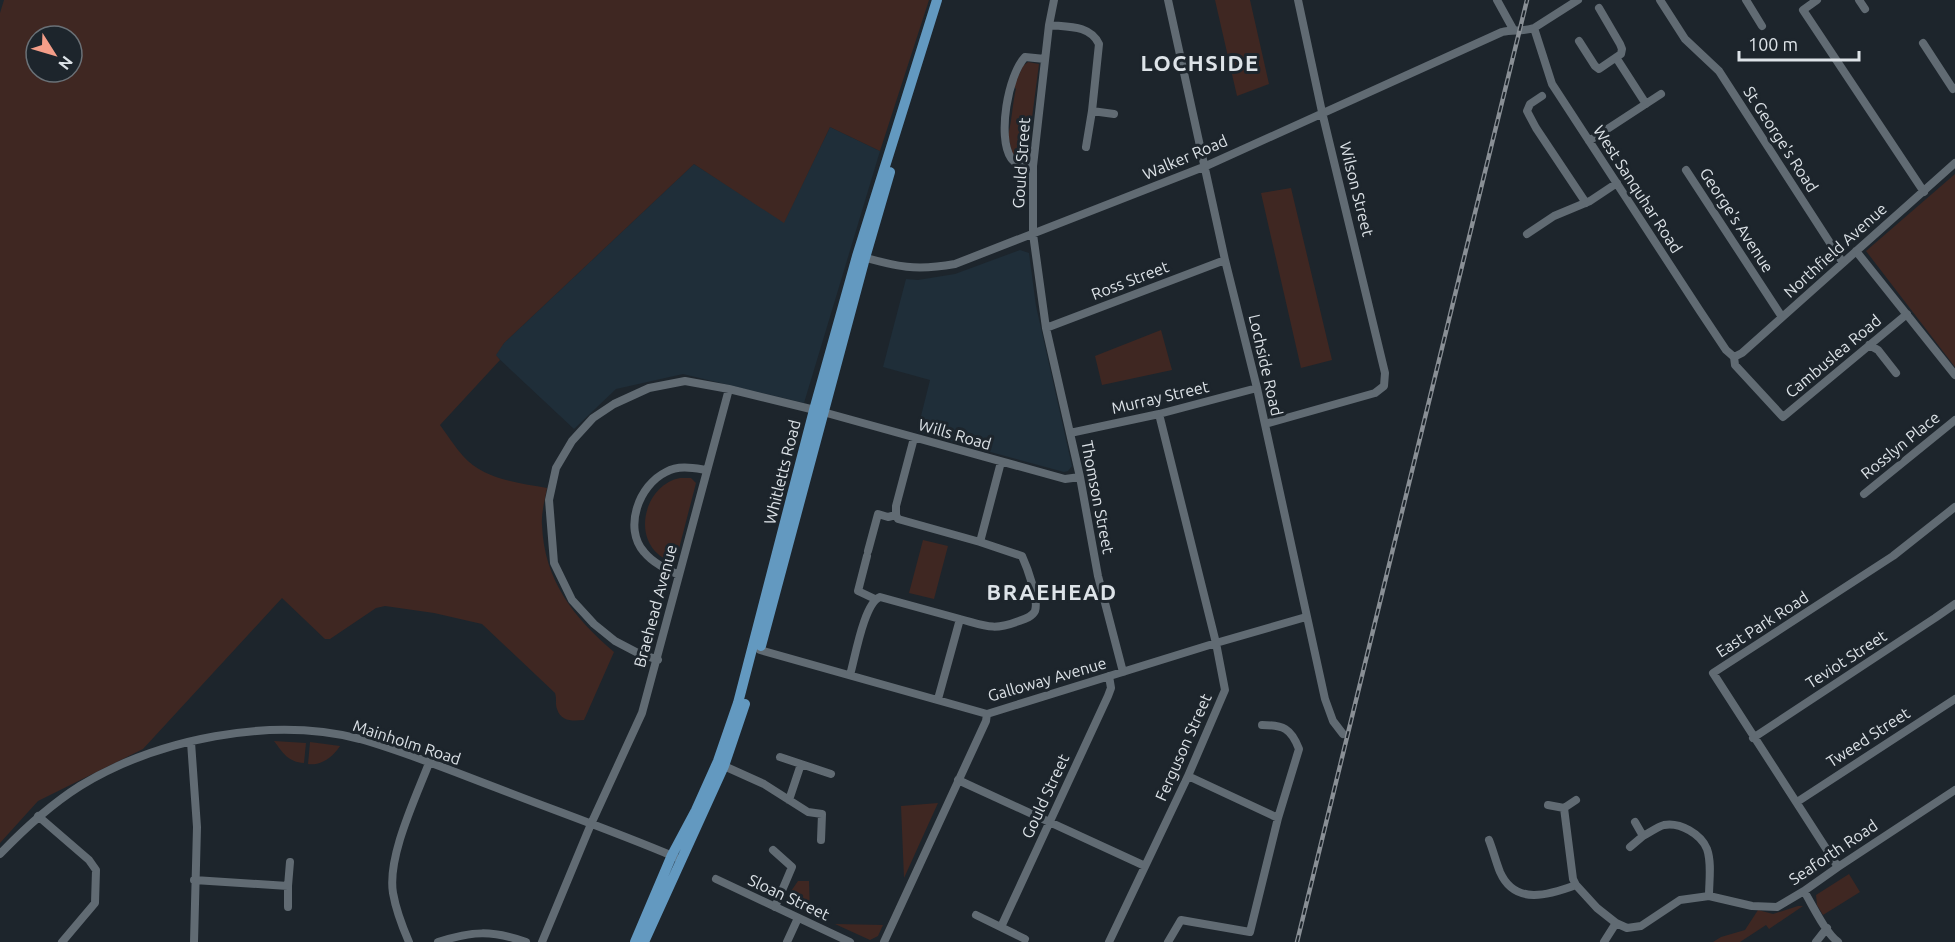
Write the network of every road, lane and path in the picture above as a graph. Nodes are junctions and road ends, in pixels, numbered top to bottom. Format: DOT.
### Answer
graph roads {
  1 [pos="937,0"];
  2 [pos="944,0"];
  3 [pos="1054,0"];
  4 [pos="1168,0"];
  5 [pos="1298,0"];
  6 [pos="1497,0"];
  7 [pos="1578,0"];
  8 [pos="1660,0"];
  9 [pos="1746,0"];
  10 [pos="1817,0"];
  11 [pos="1859,0"];
  12 [pos="1599,8"];
  13 [pos="1865,9"];
  14 [pos="1049,25"];
  15 [pos="1762,26"];
  16 [pos="1513,29"];
  17 [pos="1531,29"];
  18 [pos="1579,41"];
  19 [pos="1923,43"];
  20 [pos="1617,58"];
  21 [pos="1045,59"];
  22 [pos="1955,88"];
  23 [pos="1661,94"];
  24 [pos="1542,96"];
  25 [pos="1646,104"];
  26 [pos="1092,111"];
  27 [pos="1322,112"];
  28 [pos="1114,114"];
  29 [pos="1589,141"];
  30 [pos="1086,147"];
  31 [pos="1955,163"];
  32 [pos="1033,166"];
  33 [pos="1206,166"];
  34 [pos="1686,170"];
  35 [pos="1617,183"];
  36 [pos="1924,192"];
  37 [pos="1586,203"];
  38 [pos="1032,234"];
  39 [pos="1527,234"];
  40 [pos="1856,251"];
  41 [pos="861,257"];
  42 [pos="1226,260"];
  43 [pos="1843,263"];
  44 [pos="1907,314"];
  45 [pos="1782,317"];
  46 [pos="1046,328"];
  47 [pos="1869,345"];
  48 [pos="1734,357"];
  49 [pos="1896,373"];
  50 [pos="1955,375"];
  51 [pos="1257,388"];
  52 [pos="729,389"];
  53 [pos="819,411"];
  54 [pos="1159,414"];
  55 [pos="1955,420"];
  56 [pos="1264,424"];
  57 [pos="1070,433"];
  58 [pos="914,438"];
  59 [pos="1001,462"];
  60 [pos="707,470"];
  61 [pos="1080,477"];
  62 [pos="1864,494"];
  63 [pos="1955,507"];
  64 [pos="896,515"];
  65 [pos="980,542"];
  66 [pos="679,575"];
  67 [pos="875,598"];
  68 [pos="1955,604"];
  69 [pos="1306,617"];
  70 [pos="960,618"];
  71 [pos="1215,643"];
  72 [pos="760,650"];
  73 [pos="658,660"];
  74 [pos="1123,672"];
  75 [pos="850,675"];
  76 [pos="1109,676"];
  77 [pos="938,699"];
  78 [pos="1955,699"];
  79 [pos="987,714"];
  80 [pos="1262,725"];
  81 [pos="1343,734"];
  82 [pos="1753,738"];
  83 [pos="191,742"];
  84 [pos="780,757"];
  85 [pos="429,763"];
  86 [pos="801,764"];
  87 [pos="724,766"];
  88 [pos="831,774"];
  89 [pos="1188,776"];
  90 [pos="958,780"];
  91 [pos="1955,790"];
  92 [pos="789,800"];
  93 [pos="1576,800"];
  94 [pos="1797,801"];
  95 [pos="1548,805"];
  96 [pos="1564,808"];
  97 [pos="38,816"];
  98 [pos="1278,818"];
  99 [pos="1050,822"];
  100 [pos="1635,822"];
  101 [pos="591,824"];
  102 [pos="1643,836"];
  103 [pos="821,840"];
  104 [pos="1489,840"];
  105 [pos="1630,847"];
  106 [pos="773,850"];
  107 [pos="0,854"];
  108 [pos="676,857"];
  109 [pos="290,862"];
  110 [pos="1145,866"];
  111 [pos="1838,867"];
  112 [pos="716,879"];
  113 [pos="194,880"];
  114 [pos="1576,885"];
  115 [pos="288,886"];
  116 [pos="1804,891"];
  117 [pos="1709,896"];
  118 [pos="288,907"];
  119 [pos="775,907"];
  120 [pos="976,915"];
  121 [pos="798,918"];
  122 [pos="1616,923"];
  123 [pos="1001,927"];
  124 [pos="1827,928"];
  125 [pos="1025,939"];
  126 [pos="62,942"];
  127 [pos="194,942"];
  128 [pos="410,942"];
  129 [pos="438,942"];
  130 [pos="526,942"];
  131 [pos="542,942"];
  132 [pos="635,942"];
  133 [pos="644,942"];
  134 [pos="787,942"];
  135 [pos="850,942"];
  136 [pos="884,942"];
  137 [pos="1109,942"];
  138 [pos="1168,942"];
  139 [pos="1604,942"];
  140 [pos="1816,942"];
  141 [pos="1838,942"];
  1 -- 41 [label="main road, Whitletts Road"];
  2 -- 41 [label="main road, Whitletts Road"];
  3 -- 14 [label="street, Gould Street"];
  4 -- 33 [label="street, Lochside Road"];
  5 -- 27 [label="street, Wilson Street"];
  6 -- 16 [label="street"];
  7 -- 17 [label="street"];
  8 -- 43 [label="street, St George's Road"];
  9 -- 15 [label="street"];
  10 -- 36 [label="street"];
  11 -- 13 [label="street"];
  12 -- 20 [label="street"];
  14 -- 21 [label="street, Gould Street"];
  14 -- 26 [label="street"];
  16 -- 17 [label="street"];
  16 -- 27 [label="street, Walker Road"];
  17 -- 29 [label="street, West Sanquhar Road"];
  18 -- 20 [label="street"];
  19 -- 22 [label="street"];
  20 -- 25 [label="street"];
  21 -- 32 [label="street, Gould Street"];
  21 -- 32 [label="street"];
  23 -- 25 [label="street"];
  24 -- 37 [label="street"];
  25 -- 29 [label="street"];
  26 -- 28 [label="street"];
  26 -- 30 [label="street"];
  27 -- 33 [label="street, Walker Road"];
  27 -- 56 [label="street, Wilson Street"];
  29 -- 35 [label="street, West Sanquhar Road"];
  31 -- 36 [label="street, Northfield Avenue"];
  32 -- 38 [label="street, Gould Street"];
  33 -- 38 [label="street, Walker Road"];
  33 -- 42 [label="street, Lochside Road"];
  34 -- 45 [label="street, George's Avenue"];
  35 -- 37 [label="street"];
  35 -- 48 [label="street, West Sanquhar Road"];
  36 -- 40 [label="street, Northfield Avenue"];
  37 -- 39 [label="street"];
  38 -- 41 [label="street, Walker Road"];
  38 -- 46 [label="street, Gould Street"];
  40 -- 43 [label="street, Northfield Avenue"];
  40 -- 44 [label="street"];
  41 -- 53 [label="main road, Whitletts Road"];
  42 -- 46 [label="street, Ross Street"];
  42 -- 51 [label="street, Lochside Road"];
  43 -- 45 [label="street, Northfield Avenue"];
  44 -- 47 [label="street, Cambuslea Road"];
  44 -- 50 [label="street"];
  45 -- 48 [label="street, Northfield Avenue"];
  46 -- 57 [label="street, Thomson Street"];
  47 -- 48 [label="street, Cambuslea Road"];
  47 -- 49 [label="street"];
  51 -- 54 [label="street, Murray Street"];
  51 -- 56 [label="street, Lochside Road"];
  52 -- 53 [label="street, Wills Road"];
  52 -- 60 [label="street, Braehead Avenue"];
  52 -- 73 [label="street, Wills Road"];
  53 -- 58 [label="street, Wills Road"];
  53 -- 72 [label="main road, Whitletts Road"];
  53 -- 108 [label="main road, Whitletts Road"];
  54 -- 57 [label="street, Murray Street"];
  54 -- 71 [label="street, Ferguson Street"];
  55 -- 62 [label="street, Rosslyn Place"];
  56 -- 69 [label="street, Lochside Road"];
  57 -- 61 [label="street, Thomson Street"];
  58 -- 59 [label="street, Wills Road"];
  58 -- 64 [label="street"];
  59 -- 61 [label="street, Wills Road"];
  59 -- 65 [label="street"];
  60 -- 66 [label="street, Braehead Avenue"];
  60 -- 66 [label="street"];
  61 -- 74 [label="street, Thomson Street"];
  63 -- 82 [label="street, East Park Road"];
  64 -- 65 [label="street"];
  64 -- 67 [label="street"];
  65 -- 70 [label="street"];
  66 -- 73 [label="street, Braehead Avenue"];
  67 -- 70 [label="street"];
  67 -- 75 [label="street"];
  68 -- 82 [label="street, Teviot Street"];
  69 -- 71 [label="street, Galloway Avenue"];
  69 -- 81 [label="street, Lochside Road"];
  70 -- 77 [label="street"];
  71 -- 74 [label="street, Galloway Avenue"];
  71 -- 89 [label="street, Ferguson Street"];
  72 -- 75 [label="street, Galloway Avenue"];
  72 -- 87 [label="main road, Whitletts Road"];
  73 -- 101 [label="street, Braehead Avenue"];
  74 -- 76 [label="street, Galloway Avenue"];
  75 -- 77 [label="street, Galloway Avenue"];
  76 -- 79 [label="street, Galloway Avenue"];
  76 -- 99 [label="street, Gould Street"];
  77 -- 79 [label="street, Galloway Avenue"];
  78 -- 94 [label="street, Tweed Street"];
  79 -- 90 [label="street"];
  80 -- 98 [label="street"];
  82 -- 94 [label="street, East Park Road"];
  83 -- 85 [label="street, Mainholm Road"];
  83 -- 97 [label="street, Mainholm Road"];
  83 -- 113 [label="street"];
  84 -- 86 [label="street"];
  85 -- 101 [label="street, Mainholm Road"];
  85 -- 128 [label="street"];
  86 -- 88 [label="street"];
  86 -- 92 [label="street"];
  87 -- 92 [label="street"];
  87 -- 108 [label="main road, Whitletts Road"];
  89 -- 98 [label="street"];
  89 -- 110 [label="street, Ferguson Street"];
  90 -- 99 [label="street"];
  90 -- 136 [label="street"];
  91 -- 111 [label="street, Seaforth Road"];
  92 -- 103 [label="street"];
  93 -- 96 [label="street"];
  94 -- 111 [label="street, East Park Road"];
  95 -- 96 [label="street"];
  96 -- 114 [label="street"];
  97 -- 107 [label="street, Mainholm Road"];
  97 -- 126 [label="street"];
  98 -- 138 [label="street"];
  99 -- 110 [label="street"];
  99 -- 123 [label="street, Gould Street"];
  100 -- 102 [label="street"];
  101 -- 108 [label="street, Mainholm Road"];
  101 -- 131 [label="street, Braehead Avenue"];
  102 -- 105 [label="street"];
  102 -- 117 [label="street"];
  104 -- 114 [label="street"];
  106 -- 119 [label="street"];
  108 -- 132 [label="main road, Whitletts Road"];
  108 -- 133 [label="main road, Whitletts Road"];
  109 -- 115 [label="street"];
  110 -- 137 [label="street, Ferguson Street"];
  111 -- 116 [label="street, Seaforth Road"];
  112 -- 119 [label="street, Sloan Street"];
  113 -- 115 [label="street"];
  113 -- 127 [label="street"];
  114 -- 122 [label="street"];
  115 -- 118 [label="street"];
  116 -- 117 [label="street, Seaforth Road"];
  116 -- 124 [label="street"];
  117 -- 122 [label="street"];
  119 -- 121 [label="street, Sloan Street"];
  120 -- 123 [label="street"];
  121 -- 134 [label="street"];
  121 -- 135 [label="street, Sloan Street"];
  122 -- 139 [label="street"];
  123 -- 125 [label="street"];
  124 -- 140 [label="street"];
  124 -- 141 [label="street"];
  129 -- 130 [label="street"];
}
